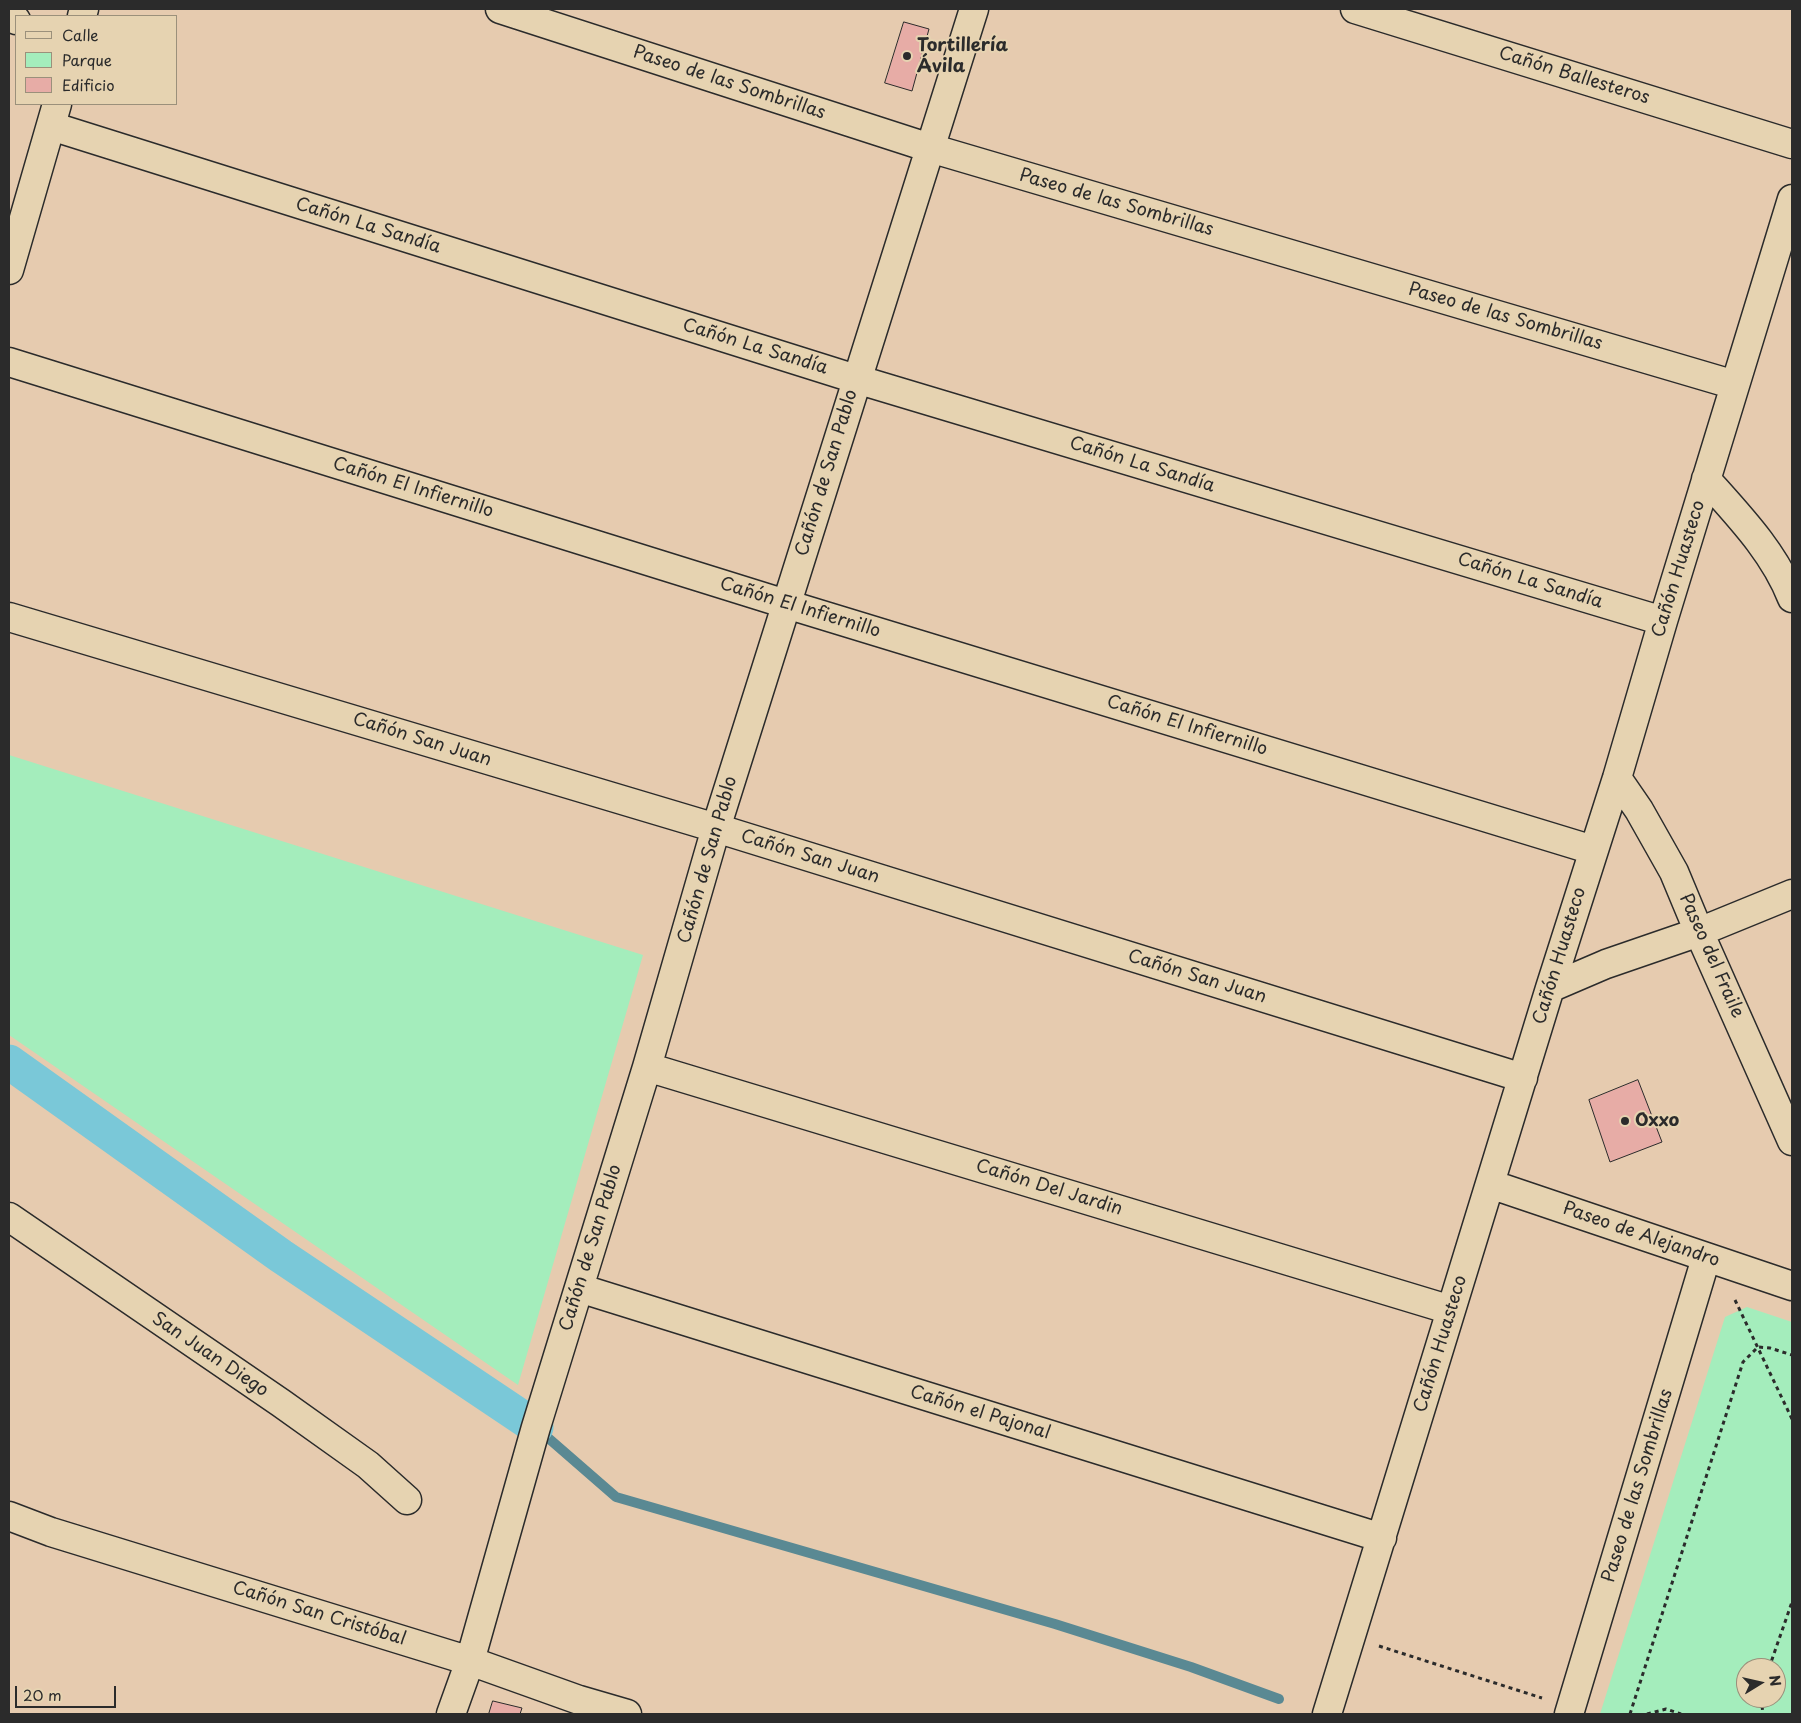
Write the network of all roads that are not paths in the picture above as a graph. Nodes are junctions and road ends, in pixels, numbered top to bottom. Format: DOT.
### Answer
graph roads {
  1 [pos="500,9"];
  2 [pos="974,9"];
  3 [pos="1355,9"];
  4 [pos="54,115"];
  5 [pos="1792,144"];
  6 [pos="930,148"];
  7 [pos="1792,199"];
  8 [pos="13,239"];
  9 [pos="9,270"];
  10 [pos="9,362"];
  11 [pos="856,379"];
  12 [pos="1735,385"];
  13 [pos="1706,478"];
  14 [pos="1792,598"];
  15 [pos="786,604"];
  16 [pos="9,616"];
  17 [pos="1663,621"];
  18 [pos="1617,778"];
  19 [pos="716,828"];
  20 [pos="1593,850"];
  21 [pos="1792,894"];
  22 [pos="1699,932"];
  23 [pos="1550,988"];
  24 [pos="647,1066"];
  25 [pos="1523,1078"];
  26 [pos="1792,1141"];
  27 [pos="1490,1184"];
  28 [pos="9,1217"];
  29 [pos="1706,1258"];
  30 [pos="1792,1286"];
  31 [pos="579,1288"];
  32 [pos="1451,1310"];
  33 [pos="407,1500"];
  34 [pos="9,1516"];
  35 [pos="1382,1538"];
  36 [pos="470,1661"];
  37 [pos="1570,1711"];
  38 [pos="452,1714"];
  39 [pos="627,1714"];
  40 [pos="1327,1714"];
  1 -- 6 [label="street, Paseo de las Sombrillas"];
  2 -- 6 [label="street, Cañón de San Pablo"];
  3 -- 5 [label="street, Cañón Ballesteros"];
  4 -- 8 [label="street"];
  4 -- 11 [label="street, Cañón La Sandía"];
  6 -- 11 [label="street, Cañón de San Pablo"];
  6 -- 12 [label="street, Paseo de las Sombrillas"];
  7 -- 12 [label="street, Cañón Huasteco"];
  8 -- 9 [label="street"];
  10 -- 15 [label="street, Cañón El Infiernillo"];
  11 -- 15 [label="street, Cañón de San Pablo"];
  11 -- 17 [label="street, Cañón La Sandía"];
  12 -- 13 [label="street, Cañón Huasteco"];
  13 -- 14 [label="street"];
  13 -- 17 [label="street, Cañón Huasteco"];
  15 -- 19 [label="street, Cañón de San Pablo"];
  15 -- 20 [label="street, Cañón El Infiernillo"];
  16 -- 19 [label="street, Cañón San Juan"];
  17 -- 18 [label="street, Cañón Huasteco"];
  18 -- 20 [label="street, Cañón Huasteco"];
  18 -- 22 [label="street, Paseo del Fraile"];
  19 -- 24 [label="street, Cañón de San Pablo"];
  19 -- 25 [label="street, Cañón San Juan"];
  20 -- 23 [label="street, Cañón Huasteco"];
  21 -- 22 [label="street"];
  22 -- 23 [label="street"];
  22 -- 26 [label="street, Paseo del Fraile"];
  23 -- 25 [label="street, Cañón Huasteco"];
  24 -- 31 [label="street, Cañón de San Pablo"];
  24 -- 32 [label="street, Cañón Del Jardin"];
  25 -- 27 [label="street, Cañón Huasteco"];
  27 -- 29 [label="street, Paseo de Alejandro"];
  27 -- 32 [label="street, Cañón Huasteco"];
  28 -- 33 [label="street, San Juan Diego"];
  29 -- 30 [label="street, Paseo de Alejandro"];
  29 -- 37 [label="street, Paseo de las Sombrillas"];
  31 -- 35 [label="street, Cañón el Pajonal"];
  31 -- 36 [label="street, Cañón de San Pablo"];
  32 -- 35 [label="street, Cañón Huasteco"];
  34 -- 36 [label="street, Cañón San Cristóbal"];
  35 -- 40 [label="street, Cañón Huasteco"];
  36 -- 38 [label="street, Cañón de San Pablo"];
  36 -- 39 [label="street, Cañón San Cristóbal"];
}
